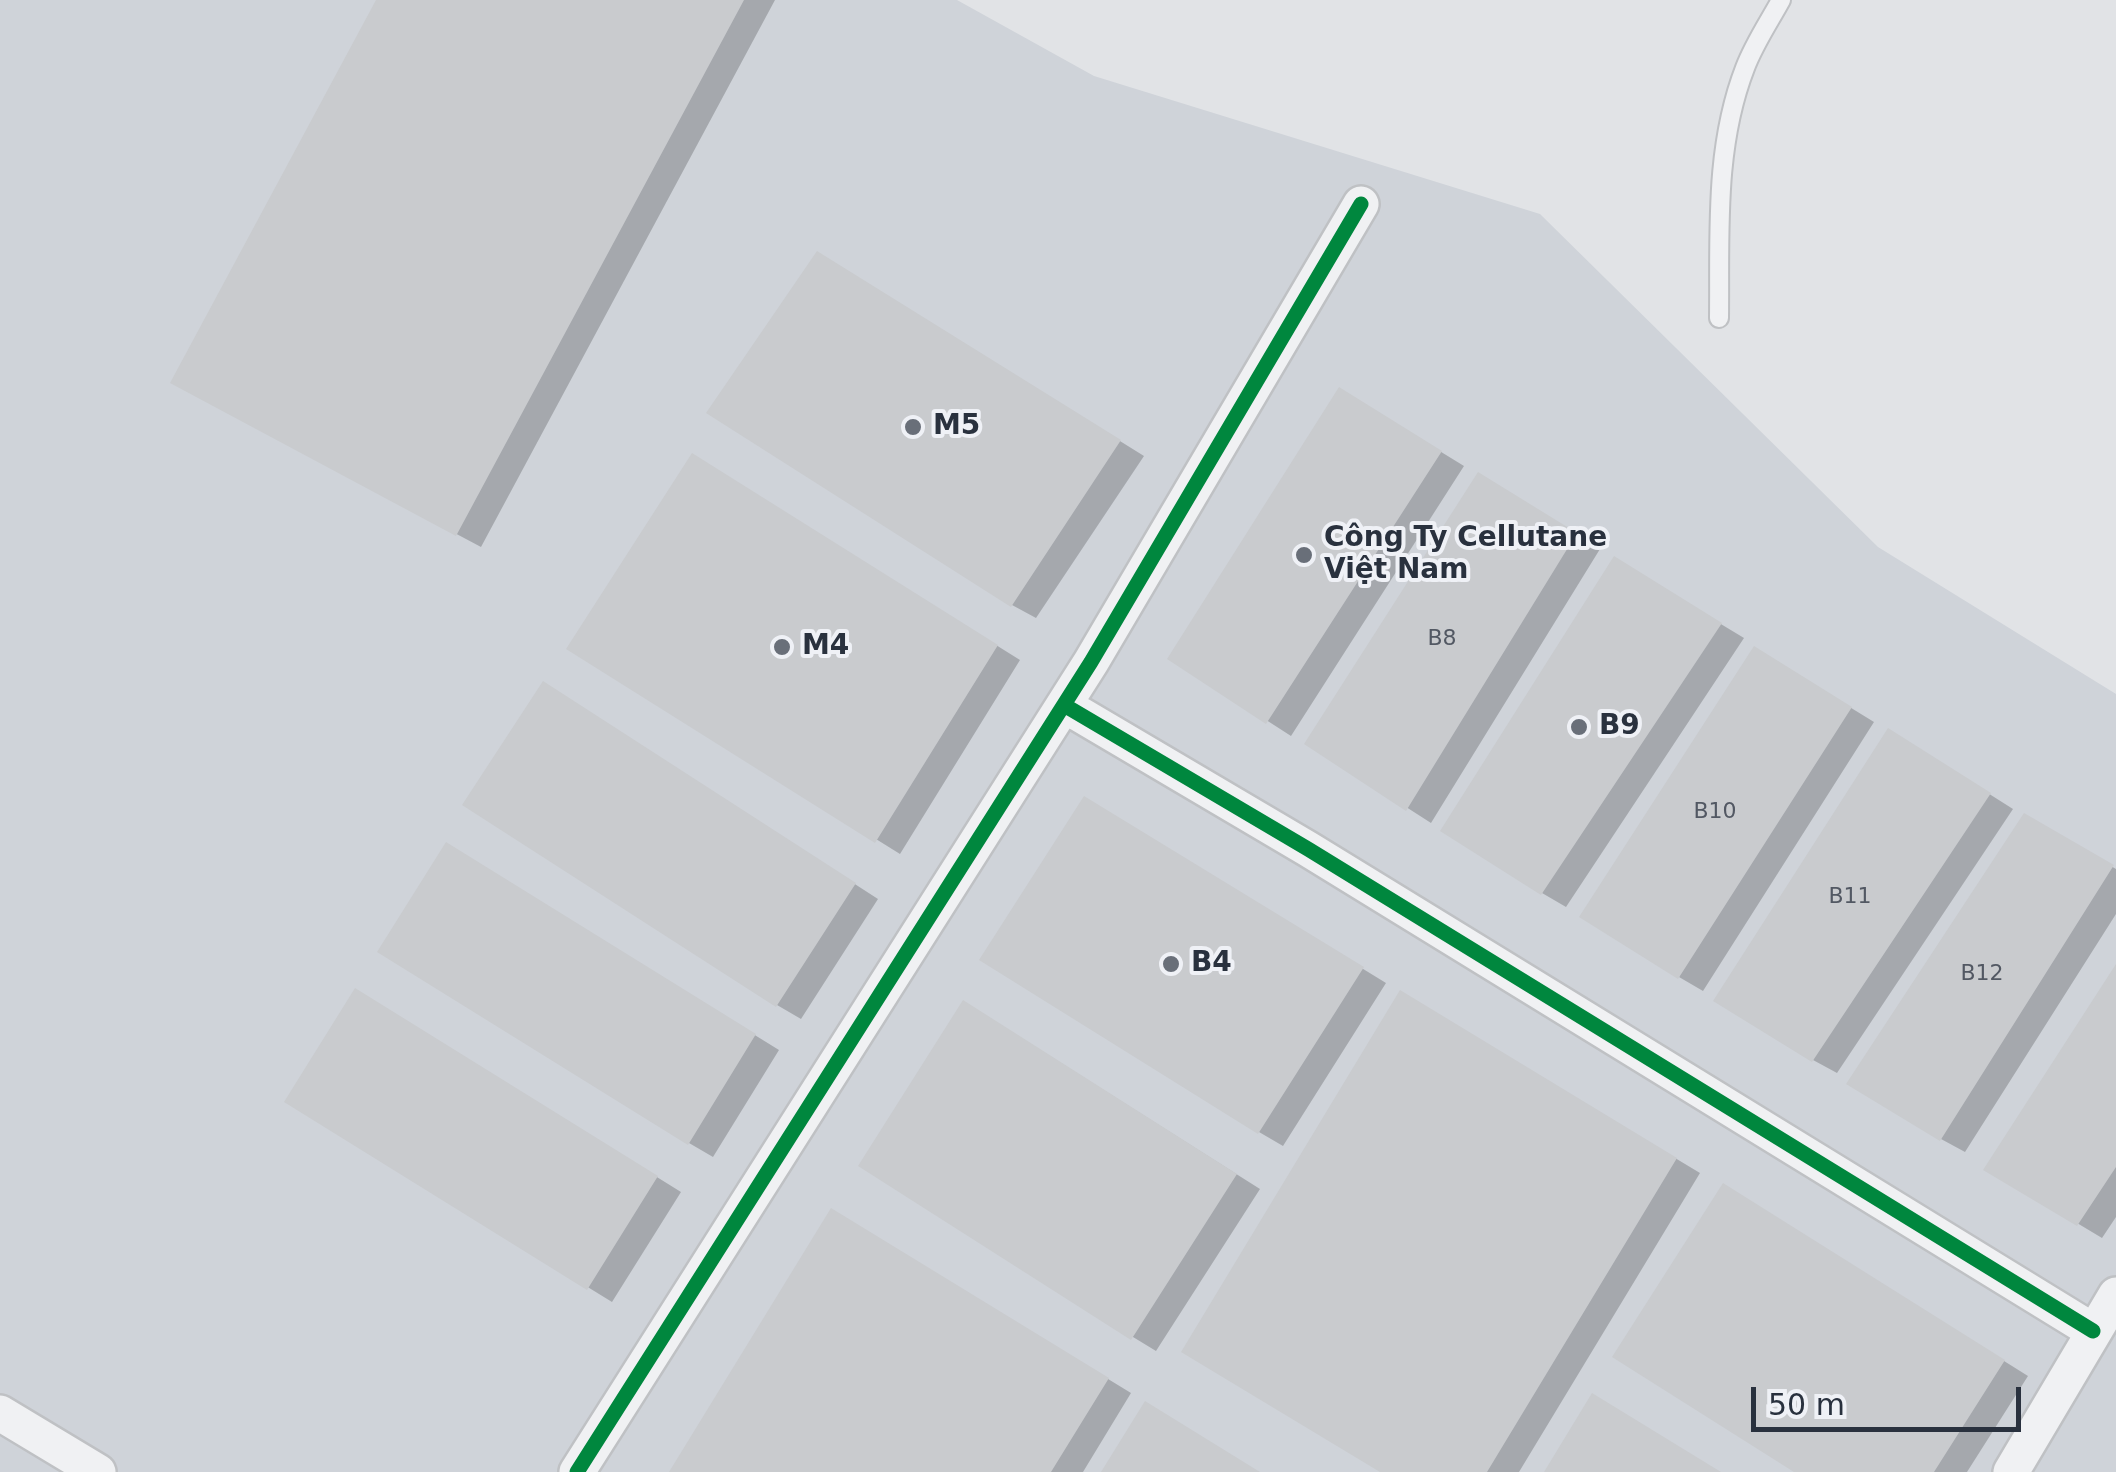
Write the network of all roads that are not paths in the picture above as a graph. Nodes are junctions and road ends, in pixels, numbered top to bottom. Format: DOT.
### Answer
graph roads {
  1 [pos="1781,0"];
  2 [pos="1361,204"];
  3 [pos="1719,318"];
  4 [pos="1064,705"];
  5 [pos="2116,1295"];
  6 [pos="2094,1331"];
  7 [pos="0,1413"];
  8 [pos="98,1472"];
  9 [pos="577,1472"];
  10 [pos="2011,1472"];
  1 -- 3 [label="lane"];
  2 -- 4 [label="street"];
  4 -- 6 [label="street"];
  4 -- 9 [label="street"];
  5 -- 6 [label="street"];
  6 -- 10 [label="street"];
  7 -- 8 [label="street"];
}
